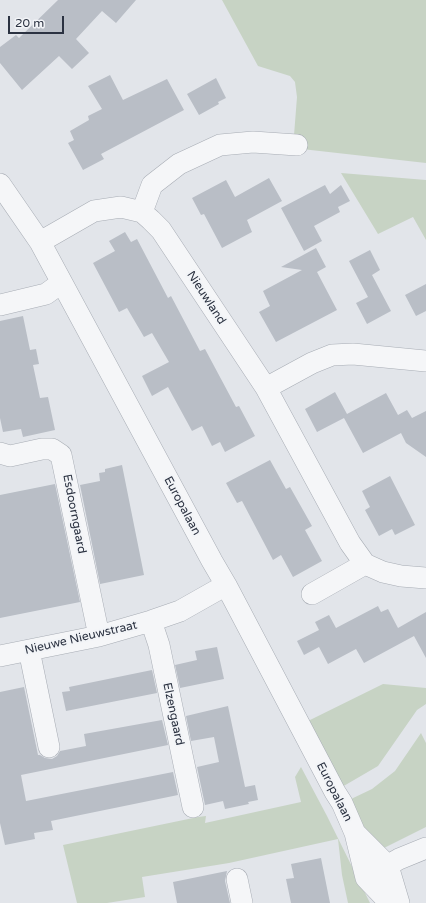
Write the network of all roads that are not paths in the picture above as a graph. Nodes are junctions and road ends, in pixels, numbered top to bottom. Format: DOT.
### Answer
graph roads {
  1 [pos="297,145"];
  2 [pos="0,184"];
  3 [pos="142,212"];
  4 [pos="40,242"];
  5 [pos="61,283"];
  6 [pos="0,305"];
  7 [pos="426,361"];
  8 [pos="266,388"];
  9 [pos="0,453"];
  10 [pos="365,564"];
  11 [pos="426,578"];
  12 [pos="226,586"];
  13 [pos="312,594"];
  14 [pos="151,621"];
  15 [pos="99,636"];
  16 [pos="29,650"];
  17 [pos="0,656"];
  18 [pos="49,747"];
  19 [pos="193,807"];
  20 [pos="355,833"];
  21 [pos="426,848"];
  22 [pos="388,866"];
  23 [pos="366,878"];
  24 [pos="238,879"];
  25 [pos="242,903"];
  26 [pos="390,903"];
  27 [pos="399,903"];
  1 -- 3 [label="street"];
  2 -- 4 [label="street, Europalaan"];
  3 -- 4 [label="street"];
  3 -- 8 [label="street, Nieuwland"];
  4 -- 5 [label="street, Europalaan"];
  5 -- 6 [label="street"];
  5 -- 12 [label="street, Europalaan"];
  7 -- 8 [label="street"];
  8 -- 10 [label="street, Nieuwland"];
  9 -- 15 [label="street, Esdoorngaard"];
  10 -- 11 [label="street"];
  10 -- 13 [label="street"];
  12 -- 14 [label="street, Nieuwe Nieuwstraat"];
  12 -- 20 [label="street, Europalaan"];
  14 -- 15 [label="street, Nieuwe Nieuwstraat"];
  14 -- 19 [label="street, Elzengaard"];
  15 -- 16 [label="street, Nieuwe Nieuwstraat"];
  16 -- 17 [label="street, Nieuwe Nieuwstraat"];
  16 -- 18 [label="street"];
  20 -- 22 [label="street, Europalaan"];
  20 -- 23 [label="street, Europalaan"];
  21 -- 22 [label="street"];
  22 -- 23 [label="street"];
  22 -- 27 [label="street, Europalaan"];
  23 -- 26 [label="street"];
  24 -- 25 [label="street"];
}
